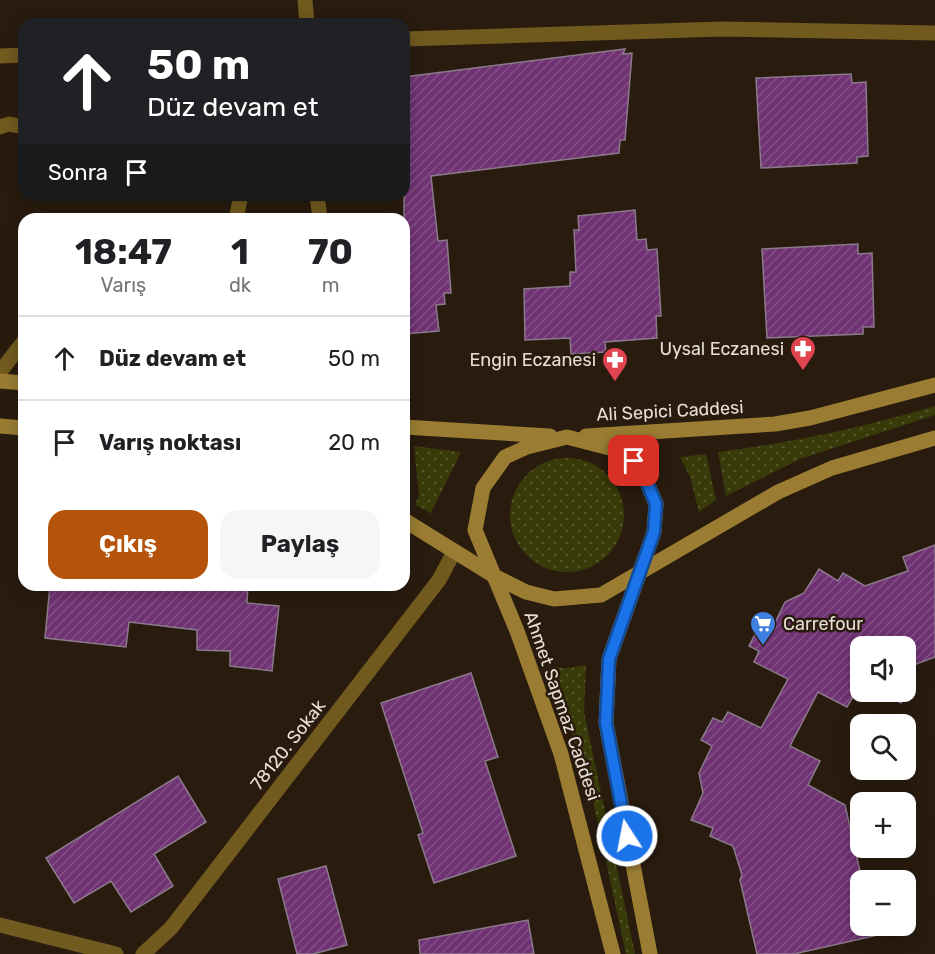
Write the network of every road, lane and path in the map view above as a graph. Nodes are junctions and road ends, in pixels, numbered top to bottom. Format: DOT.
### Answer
graph roads {
  1 [pos="305,0"];
  2 [pos="306,18"];
  3 [pos="935,33"];
  4 [pos="410,39"];
  5 [pos="18,55"];
  6 [pos="0,56"];
  7 [pos="18,126"];
  8 [pos="0,128"];
  9 [pos="18,349"];
  10 [pos="0,372"];
  11 [pos="0,381"];
  12 [pos="18,383"];
  13 [pos="935,385"];
  14 [pos="0,426"];
  15 [pos="410,427"];
  16 [pos="18,428"];
  17 [pos="567,437"];
  18 [pos="935,438"];
  19 [pos="410,524"];
  20 [pos="454,552"];
  21 [pos="637,574"];
  22 [pos="496,577"];
  23 [pos="0,925"];
  24 [pos="116,954"];
  25 [pos="143,954"];
  26 [pos="613,954"];
  27 [pos="650,954"];
  1 -- 2 [label="street"];
  3 -- 4 [label="street"];
  5 -- 6 [label="street"];
  7 -- 8 [label="street"];
  9 -- 10 [label="street"];
  11 -- 12 [label="main road"];
  13 -- 17 [label="main road, Ali Sepici Caddesi"];
  14 -- 16 [label="main road"];
  15 -- 17 [label="main road, Ali Sepici Caddesi"];
  17 -- 21 [label="main road"];
  17 -- 22 [label="main road"];
  18 -- 21 [label="main road"];
  19 -- 20 [label="main road"];
  20 -- 22 [label="main road"];
  20 -- 25 [label="street, 78120. Sokak"];
  21 -- 22 [label="main road"];
  21 -- 27 [label="main road, Ahmet Sapmaz Caddesi"];
  22 -- 26 [label="main road, Ahmet Sapmaz Caddesi"];
  23 -- 24 [label="street"];
}
